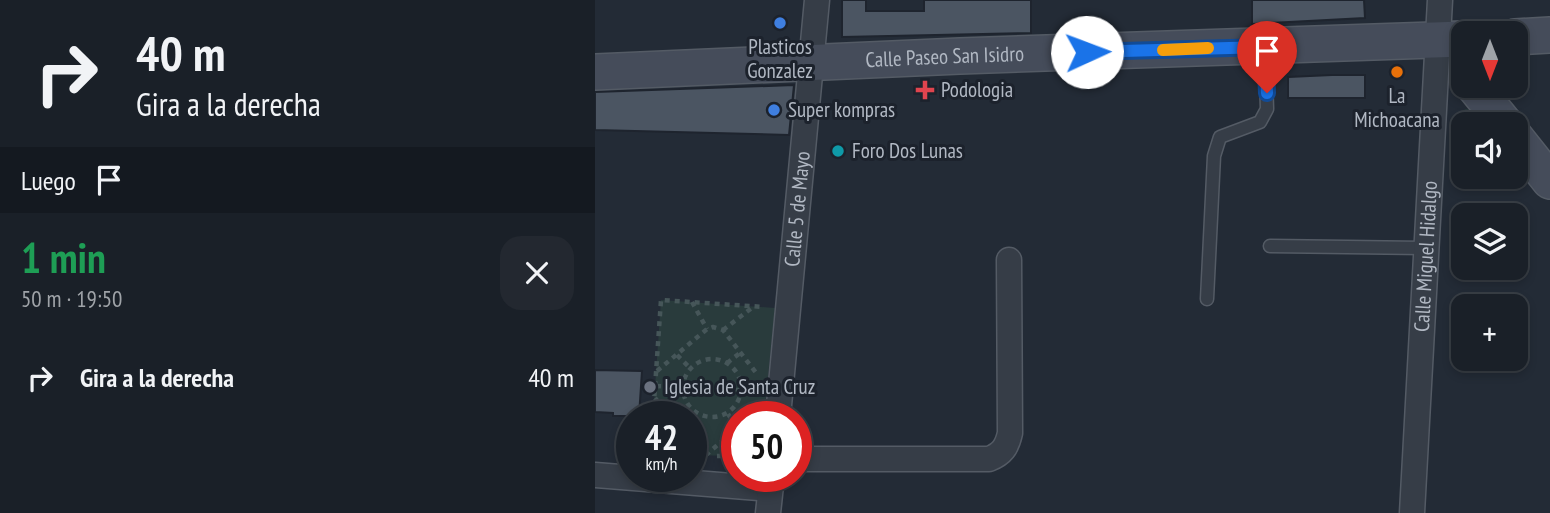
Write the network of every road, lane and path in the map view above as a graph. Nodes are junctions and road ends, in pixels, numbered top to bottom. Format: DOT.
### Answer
graph roads {
  1 [pos="817,0"];
  2 [pos="1440,0"];
  3 [pos="1550,35"];
  4 [pos="1528,36"];
  5 [pos="1451,40"];
  6 [pos="1265,47"];
  7 [pos="810,62"];
  8 [pos="595,72"];
  9 [pos="1484,98"];
  10 [pos="1495,112"];
  11 [pos="1528,153"];
  12 [pos="1550,181"];
  13 [pos="1270,246"];
  14 [pos="1425,248"];
  15 [pos="1009,260"];
  16 [pos="1207,299"];
  17 [pos="691,302"];
  18 [pos="753,307"];
  19 [pos="775,308"];
  20 [pos="706,329"];
  21 [pos="723,330"];
  22 [pos="740,353"];
  23 [pos="677,355"];
  24 [pos="726,363"];
  25 [pos="691,369"];
  26 [pos="656,372"];
  27 [pos="760,378"];
  28 [pos="655,386"];
  29 [pos="684,387"];
  30 [pos="741,390"];
  31 [pos="767,391"];
  32 [pos="654,397"];
  33 [pos="654,401"];
  34 [pos="657,401"];
  35 [pos="686,401"];
  36 [pos="738,401"];
  37 [pos="779,401"];
  38 [pos="721,441"];
  39 [pos="707,454"];
  40 [pos="812,459"];
  41 [pos="595,475"];
  42 [pos="770,493"];
  43 [pos="1412,513"];
  1 -- 7 [label="street, Calle 5 de Mayo"];
  2 -- 5 [label="street, Calle Miguel Hidalgo"];
  3 -- 4 [label="main road"];
  5 -- 6 [label="main road, Calle Paseo San Isidro"];
  5 -- 14 [label="street, Calle Miguel Hidalgo"];
  6 -- 7 [label="main road, Calle Paseo San Isidro"];
  6 -- 16 [label="lane"];
  7 -- 8 [label="main road, Calle Paseo San Isidro"];
  7 -- 37 [label="street, Calle 5 de Mayo"];
  9 -- 10 [label="main road"];
  11 -- 12 [label="main road"];
  13 -- 14 [label="lane"];
  14 -- 43 [label="street, Calle Miguel Hidalgo"];
  15 -- 40 [label="street"];
  17 -- 18 [label="path"];
  17 -- 20 [label="path"];
  17 -- 26 [label="path"];
  18 -- 19 [label="path"];
  18 -- 21 [label="path"];
  20 -- 21 [label="path"];
  20 -- 23 [label="path"];
  21 -- 22 [label="path"];
  22 -- 24 [label="path"];
  22 -- 27 [label="path"];
  23 -- 25 [label="path"];
  23 -- 26 [label="path"];
  24 -- 25 [label="path"];
  24 -- 30 [label="path"];
  25 -- 29 [label="path"];
  26 -- 28 [label="path"];
  28 -- 29 [label="path"];
  28 -- 32 [label="path"];
  29 -- 30 [label="path"];
  29 -- 35 [label="path"];
  30 -- 31 [label="path"];
  30 -- 36 [label="path"];
  32 -- 33 [label="path"];
  32 -- 34 [label="path"];
  38 -- 39 [label="path"];
  41 -- 42 [label="street"];
}
